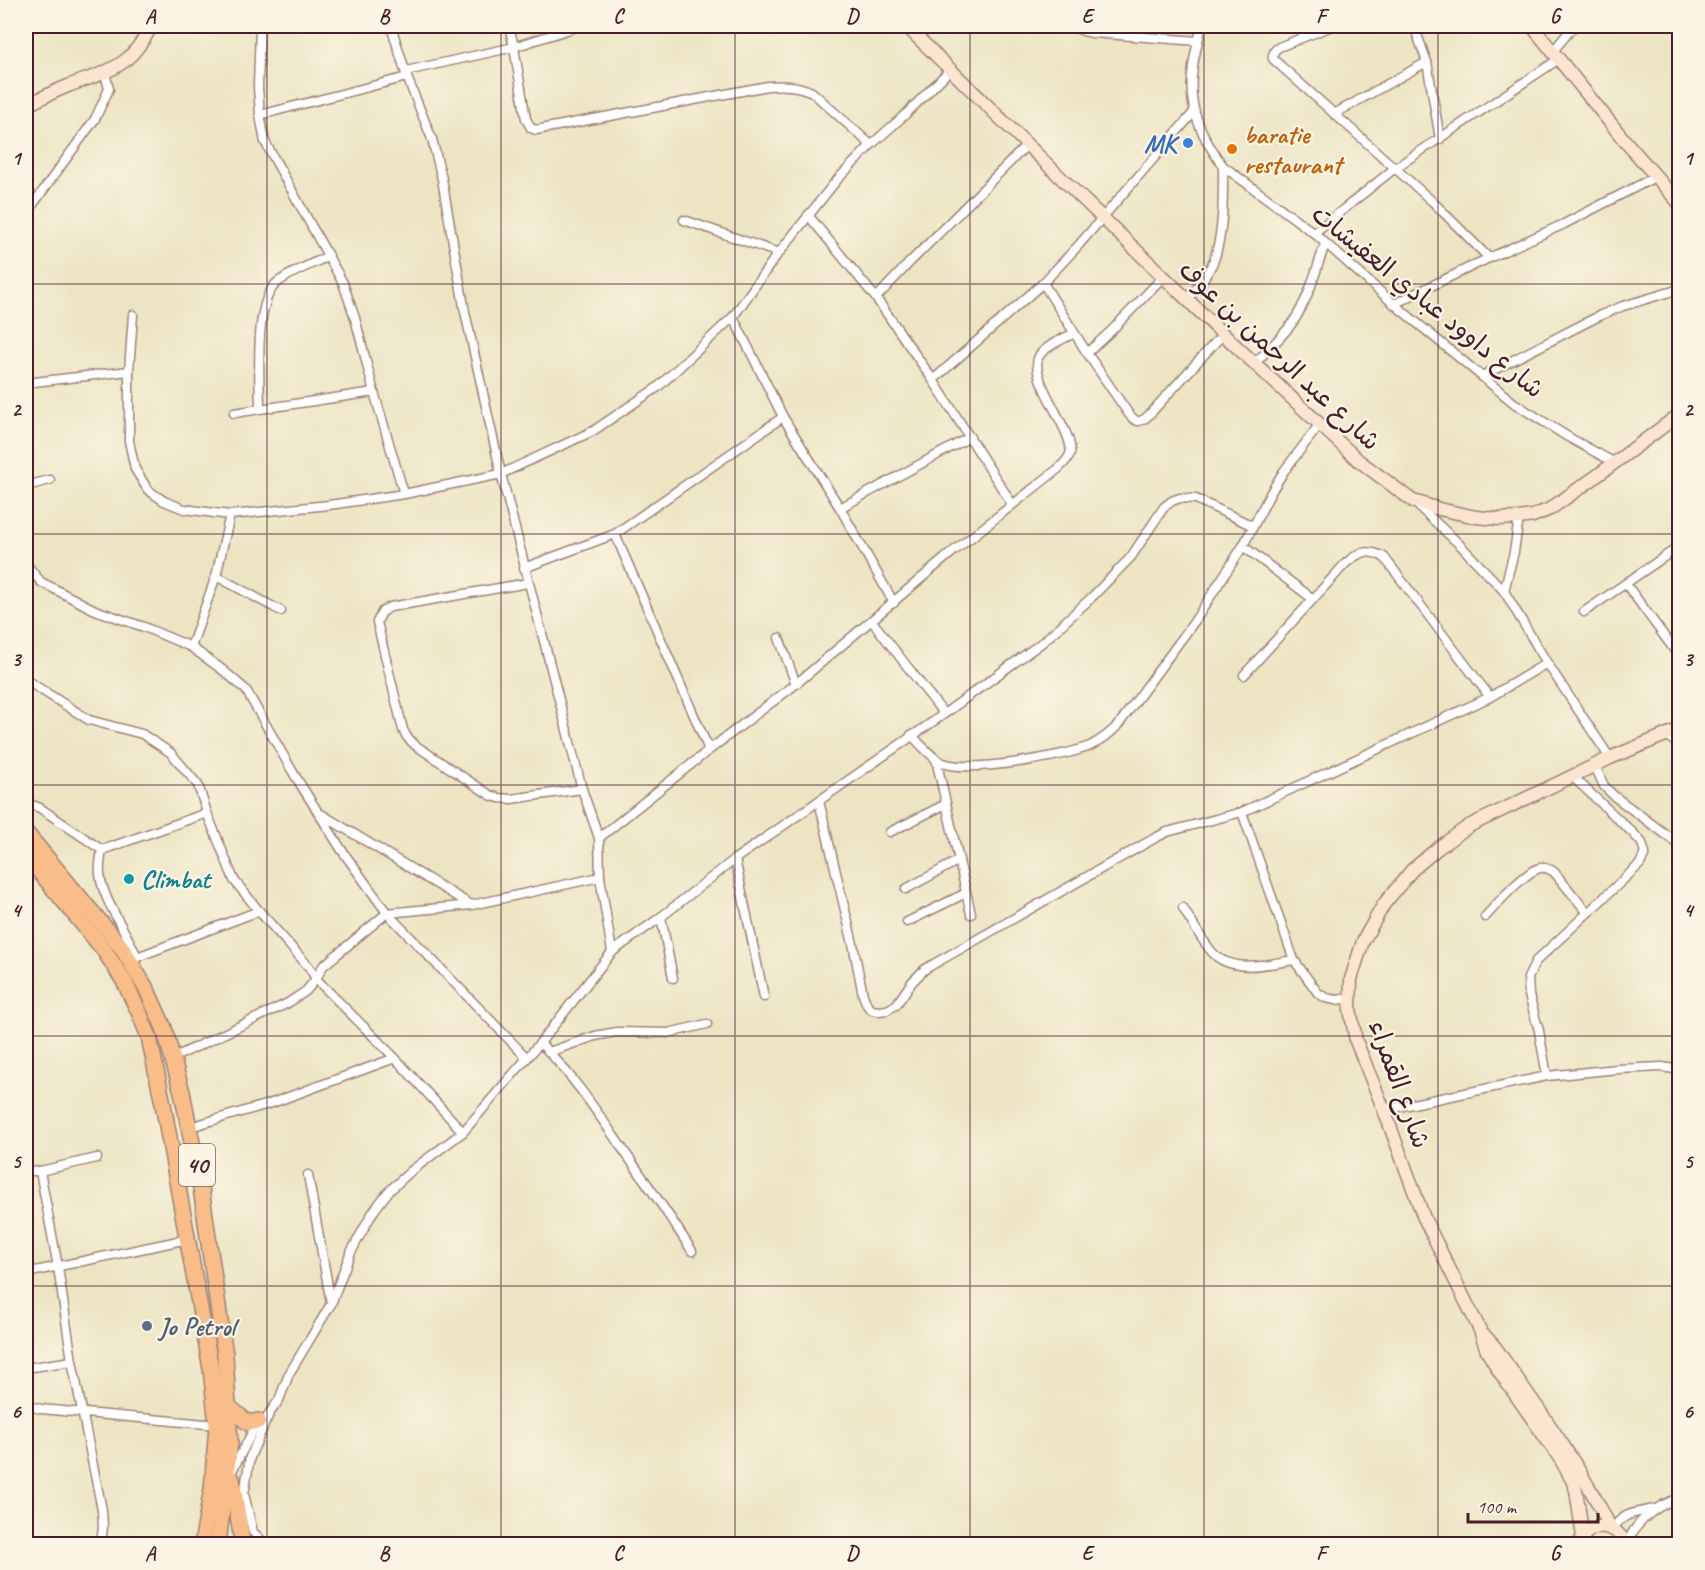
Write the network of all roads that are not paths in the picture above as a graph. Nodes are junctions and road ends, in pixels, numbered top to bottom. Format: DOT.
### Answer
graph roads {
  1 [pos="152,26"];
  2 [pos="260,26"];
  3 [pos="390,26"];
  4 [pos="509,26"];
  5 [pos="579,26"];
  6 [pos="906,26"];
  7 [pos="1072,26"];
  8 [pos="1202,26"];
  9 [pos="1332,26"];
  10 [pos="1414,26"];
  11 [pos="1532,26"];
  12 [pos="1574,26"];
  13 [pos="1198,41"];
  14 [pos="514,47"];
  15 [pos="1556,55"];
  16 [pos="1427,62"];
  17 [pos="951,69"];
  18 [pos="105,73"];
  19 [pos="406,74"];
  20 [pos="29,102"];
  21 [pos="1194,112"];
  22 [pos="1334,114"];
  23 [pos="260,115"];
  24 [pos="1440,139"];
  25 [pos="871,145"];
  26 [pos="1027,145"];
  27 [pos="1223,166"];
  28 [pos="1395,168"];
  29 [pos="1657,176"];
  30 [pos="1680,204"];
  31 [pos="808,215"];
  32 [pos="26,217"];
  33 [pos="1102,217"];
  34 [pos="684,220"];
  35 [pos="1314,233"];
  36 [pos="1325,244"];
  37 [pos="779,253"];
  38 [pos="329,256"];
  39 [pos="1489,258"];
  40 [pos="1163,277"];
  41 [pos="1043,283"];
  42 [pos="1680,289"];
  43 [pos="876,298"];
  44 [pos="1188,300"];
  45 [pos="1394,304"];
  46 [pos="133,315"];
  47 [pos="733,317"];
  48 [pos="1074,333"];
  49 [pos="1223,334"];
  50 [pos="1087,353"];
  51 [pos="1255,363"];
  52 [pos="129,371"];
  53 [pos="1482,376"];
  54 [pos="933,380"];
  55 [pos="26,383"];
  56 [pos="374,392"];
  57 [pos="261,409"];
  58 [pos="234,413"];
  59 [pos="1680,414"];
  60 [pos="783,417"];
  61 [pos="1320,424"];
  62 [pos="970,437"];
  63 [pos="1615,463"];
  64 [pos="501,474"];
  65 [pos="50,480"];
  66 [pos="26,486"];
  67 [pos="404,494"];
  68 [pos="1413,501"];
  69 [pos="1012,504"];
  70 [pos="840,508"];
  71 [pos="230,515"];
  72 [pos="1519,518"];
  73 [pos="1253,526"];
  74 [pos="615,534"];
  75 [pos="1243,546"];
  76 [pos="1680,546"];
  77 [pos="26,564"];
  78 [pos="524,568"];
  79 [pos="216,576"];
  80 [pos="528,583"];
  81 [pos="1626,584"];
  82 [pos="1504,591"];
  83 [pos="1312,599"];
  84 [pos="894,603"];
  85 [pos="281,611"];
  86 [pos="1584,612"];
  87 [pos="872,621"];
  88 [pos="779,638"];
  89 [pos="191,647"];
  90 [pos="1678,655"];
  91 [pos="1547,663"];
  92 [pos="1244,675"];
  93 [pos="26,680"];
  94 [pos="796,684"];
  95 [pos="1490,697"];
  96 [pos="944,714"];
  97 [pos="1680,729"];
  98 [pos="912,735"];
  99 [pos="1666,735"];
  100 [pos="1680,746"];
  101 [pos="709,750"];
  102 [pos="1610,758"];
  103 [pos="936,759"];
  104 [pos="1595,766"];
  105 [pos="1573,777"];
  106 [pos="582,789"];
  107 [pos="819,801"];
  108 [pos="946,804"];
  109 [pos="26,808"];
  110 [pos="318,812"];
  111 [pos="1242,812"];
  112 [pos="207,813"];
  113 [pos="26,832"];
  114 [pos="890,832"];
  115 [pos="599,838"];
  116 [pos="1680,846"];
  117 [pos="102,850"];
  118 [pos="26,855"];
  119 [pos="735,859"];
  120 [pos="959,860"];
  121 [pos="600,877"];
  122 [pos="906,889"];
  123 [pos="966,893"];
  124 [pos="472,905"];
  125 [pos="1182,908"];
  126 [pos="259,910"];
  127 [pos="387,912"];
  128 [pos="1587,912"];
  129 [pos="971,914"];
  130 [pos="661,917"];
  131 [pos="1485,917"];
  132 [pos="907,922"];
  133 [pos="612,952"];
  134 [pos="1294,960"];
  135 [pos="135,961"];
  136 [pos="672,978"];
  137 [pos="316,979"];
  138 [pos="764,997"];
  139 [pos="1350,998"];
  140 [pos="707,1024"];
  141 [pos="540,1043"];
  142 [pos="549,1052"];
  143 [pos="526,1058"];
  144 [pos="173,1059"];
  145 [pos="395,1059"];
  146 [pos="1680,1070"];
  147 [pos="1547,1076"];
  148 [pos="1384,1110"];
  149 [pos="190,1127"];
  150 [pos="463,1132"];
  151 [pos="97,1158"];
  152 [pos="26,1171"];
  153 [pos="40,1171"];
  154 [pos="308,1176"];
  155 [pos="188,1239"];
  156 [pos="692,1251"];
  157 [pos="58,1267"];
  158 [pos="26,1273"];
  159 [pos="331,1304"];
  160 [pos="1480,1330"];
  161 [pos="72,1361"];
  162 [pos="26,1368"];
  163 [pos="26,1402"];
  164 [pos="228,1406"];
  165 [pos="82,1412"];
  166 [pos="263,1418"];
  167 [pos="217,1425"];
  168 [pos="228,1457"];
  169 [pos="231,1473"];
  170 [pos="1680,1498"];
  171 [pos="1655,1509"];
  172 [pos="1612,1529"];
  173 [pos="1579,1542"];
  174 [pos="244,1544"];
  175 [pos="100,1545"];
  176 [pos="201,1545"];
  177 [pos="218,1545"];
  178 [pos="265,1545"];
  179 [pos="1626,1545"];
  1 -- 18 [label="street"];
  2 -- 23 [label="street"];
  3 -- 19 [label="street"];
  4 -- 14 [label="street"];
  5 -- 14 [label="street"];
  6 -- 17 [label="street, شارع عبد الرحمن بن عوف"];
  7 -- 13 [label="street"];
  8 -- 13 [label="street, شارع داوود عبادي العفيشات"];
  9 -- 22 [label="street"];
  10 -- 16 [label="street"];
  11 -- 15 [label="street"];
  12 -- 15 [label="street"];
  13 -- 21 [label="street, شارع داوود عبادي العفيشات"];
  14 -- 19 [label="street"];
  14 -- 25 [label="street"];
  15 -- 24 [label="street"];
  15 -- 29 [label="street"];
  16 -- 22 [label="street"];
  16 -- 24 [label="street"];
  17 -- 25 [label="street"];
  17 -- 26 [label="street, شارع عبد الرحمن بن عوف"];
  18 -- 20 [label="street"];
  18 -- 32 [label="street"];
  19 -- 23 [label="street"];
  19 -- 64 [label="street"];
  21 -- 27 [label="street, شارع داوود عبادي العفيشات"];
  21 -- 33 [label="street"];
  22 -- 28 [label="street"];
  23 -- 38 [label="street"];
  24 -- 28 [label="street"];
  25 -- 31 [label="street"];
  26 -- 33 [label="street, شارع عبد الرحمن بن عوف"];
  26 -- 43 [label="street"];
  27 -- 35 [label="street, شارع داوود عبادي العفيشات"];
  27 -- 44 [label="street"];
  28 -- 35 [label="street"];
  28 -- 39 [label="street"];
  29 -- 30 [label="street"];
  29 -- 39 [label="street"];
  31 -- 37 [label="street"];
  31 -- 43 [label="street"];
  33 -- 40 [label="street, شارع عبد الرحمن بن عوف"];
  33 -- 41 [label="street"];
  34 -- 37 [label="street"];
  35 -- 36 [label="street, شارع داوود عبادي العفيشات"];
  36 -- 45 [label="street, شارع داوود عبادي العفيشات"];
  36 -- 51 [label="street"];
  37 -- 47 [label="street"];
  38 -- 56 [label="street"];
  38 -- 57 [label="street"];
  39 -- 45 [label="street"];
  40 -- 44 [label="street, شارع عبد الرحمن بن عوف"];
  40 -- 50 [label="street"];
  41 -- 48 [label="street"];
  41 -- 54 [label="street"];
  42 -- 53 [label="street"];
  43 -- 54 [label="street"];
  44 -- 49 [label="street, شارع عبد الرحمن بن عوف"];
  45 -- 53 [label="street, شارع داوود عبادي العفيشات"];
  46 -- 52 [label="street"];
  47 -- 60 [label="street"];
  47 -- 64 [label="street"];
  48 -- 50 [label="street"];
  48 -- 69 [label="street"];
  49 -- 50 [label="street"];
  49 -- 51 [label="street, شارع عبد الرحمن بن عوف"];
  51 -- 61 [label="street, شارع عبد الرحمن بن عوف"];
  52 -- 55 [label="street"];
  52 -- 71 [label="street"];
  53 -- 63 [label="street, شارع داوود عبادي العفيشات"];
  54 -- 62 [label="street"];
  56 -- 57 [label="street"];
  56 -- 67 [label="street"];
  57 -- 58 [label="street"];
  59 -- 63 [label="street, شارع عبد الرحمن بن عوف"];
  60 -- 70 [label="street"];
  60 -- 74 [label="street"];
  61 -- 68 [label="street, شارع عبد الرحمن بن عوف"];
  61 -- 73 [label="street"];
  62 -- 69 [label="street"];
  62 -- 70 [label="street"];
  63 -- 72 [label="street, شارع عبد الرحمن بن عوف"];
  64 -- 67 [label="street"];
  64 -- 78 [label="street"];
  65 -- 66 [label="street"];
  67 -- 71 [label="street"];
  68 -- 72 [label="street, شارع عبد الرحمن بن عوف"];
  68 -- 82 [label="street"];
  69 -- 84 [label="street"];
  70 -- 84 [label="street"];
  71 -- 79 [label="street"];
  72 -- 82 [label="street"];
  73 -- 75 [label="street"];
  73 -- 96 [label="street"];
  74 -- 78 [label="street"];
  74 -- 101 [label="street"];
  75 -- 83 [label="street"];
  75 -- 103 [label="street"];
  76 -- 81 [label="street"];
  77 -- 89 [label="street"];
  78 -- 80 [label="street"];
  79 -- 85 [label="street"];
  79 -- 89 [label="street"];
  80 -- 106 [label="street"];
  80 -- 106 [label="street"];
  81 -- 86 [label="street"];
  81 -- 90 [label="street"];
  82 -- 91 [label="street"];
  83 -- 92 [label="street"];
  83 -- 95 [label="street"];
  84 -- 87 [label="street"];
  87 -- 94 [label="street"];
  87 -- 96 [label="street"];
  88 -- 94 [label="street"];
  89 -- 110 [label="street"];
  91 -- 95 [label="street"];
  91 -- 102 [label="street"];
  93 -- 112 [label="street"];
  94 -- 101 [label="street"];
  95 -- 111 [label="street"];
  96 -- 98 [label="street"];
  97 -- 99 [label="street, شارع القمراء"];
  98 -- 103 [label="street"];
  98 -- 107 [label="street"];
  99 -- 100 [label="street"];
  99 -- 102 [label="street, شارع القمراء"];
  101 -- 115 [label="street"];
  102 -- 104 [label="street, شارع القمراء"];
  103 -- 108 [label="street"];
  104 -- 105 [label="street, شارع القمراء"];
  104 -- 116 [label="street"];
  105 -- 128 [label="street"];
  105 -- 139 [label="street, شارع القمراء"];
  106 -- 115 [label="street"];
  107 -- 111 [label="street"];
  107 -- 119 [label="street"];
  108 -- 114 [label="street"];
  108 -- 120 [label="street"];
  109 -- 117 [label="street"];
  110 -- 124 [label="street"];
  110 -- 127 [label="street"];
  111 -- 134 [label="street"];
  112 -- 117 [label="street"];
  112 -- 126 [label="street"];
  113 -- 135 [label="highway, 40"];
  115 -- 121 [label="street"];
  117 -- 135 [label="street"];
  118 -- 155 [label="highway, 40"];
  119 -- 130 [label="street"];
  119 -- 138 [label="street"];
  120 -- 122 [label="street"];
  120 -- 123 [label="street"];
  121 -- 124 [label="street"];
  121 -- 133 [label="street"];
  123 -- 129 [label="street"];
  123 -- 132 [label="street"];
  124 -- 127 [label="street"];
  125 -- 134 [label="street"];
  126 -- 135 [label="street"];
  126 -- 137 [label="street"];
  127 -- 137 [label="street"];
  127 -- 143 [label="street"];
  128 -- 131 [label="street"];
  128 -- 147 [label="street"];
  130 -- 133 [label="street"];
  130 -- 136 [label="street"];
  133 -- 141 [label="street"];
  134 -- 139 [label="street"];
  135 -- 144 [label="highway, 40"];
  137 -- 144 [label="street"];
  137 -- 145 [label="street"];
  139 -- 148 [label="street, شارع القمراء"];
  140 -- 142 [label="street"];
  141 -- 142 [label="street"];
  141 -- 143 [label="street"];
  142 -- 156 [label="street"];
  143 -- 150 [label="street"];
  144 -- 149 [label="highway, 40"];
  145 -- 149 [label="street"];
  145 -- 150 [label="street"];
  146 -- 147 [label="street"];
  147 -- 148 [label="street"];
  148 -- 160 [label="street, شارع القمراء"];
  149 -- 164 [label="highway, 40"];
  150 -- 159 [label="street"];
  151 -- 153 [label="street"];
  152 -- 153 [label="street"];
  153 -- 157 [label="street"];
  154 -- 159 [label="street"];
  155 -- 157 [label="street"];
  155 -- 167 [label="highway, 40"];
  157 -- 158 [label="street"];
  157 -- 161 [label="street"];
  159 -- 166 [label="street"];
  160 -- 172 [label="street, شارع القمراء"];
  160 -- 173 [label="street, شارع القمراء"];
  161 -- 162 [label="street"];
  161 -- 165 [label="street"];
  163 -- 165 [label="street"];
  164 -- 166 [label="highway"];
  164 -- 168 [label="highway, 40"];
  165 -- 167 [label="street"];
  165 -- 175 [label="street"];
  166 -- 169 [label="street"];
  166 -- 178 [label="street"];
  167 -- 176 [label="highway, 40"];
  168 -- 169 [label="highway"];
  168 -- 177 [label="highway, 40"];
  169 -- 174 [label="highway"];
  170 -- 171 [label="street"];
  171 -- 172 [label="street"];
  171 -- 179 [label="street"];
  172 -- 173 [label="street"];
  172 -- 179 [label="street, شارع القمراء"];
}
